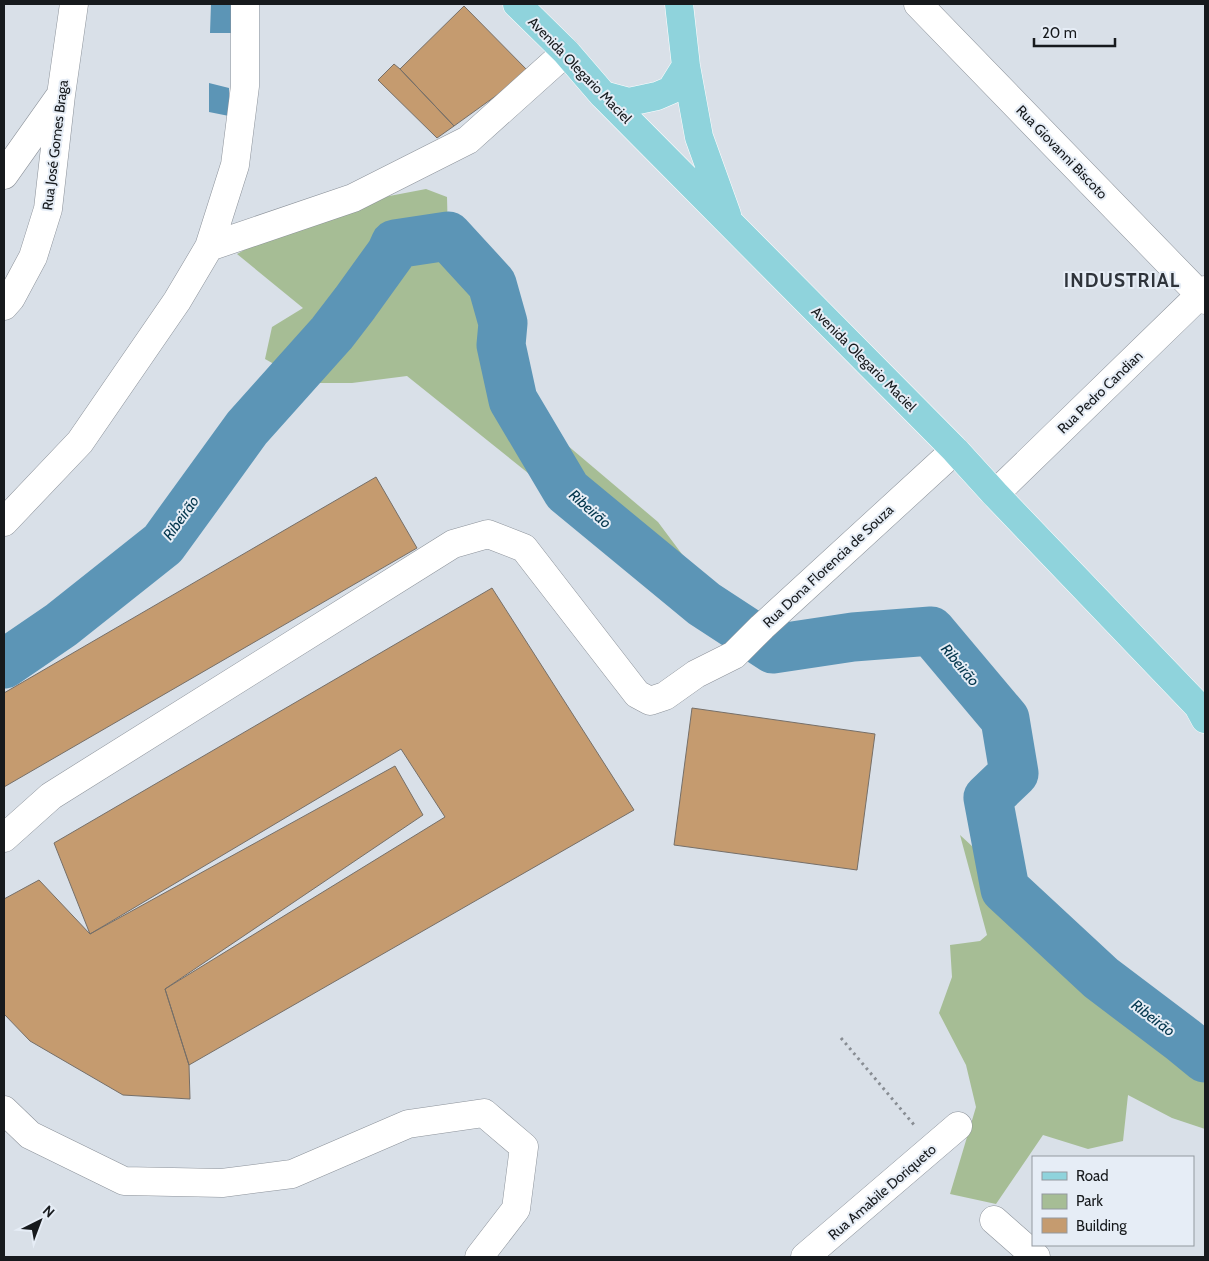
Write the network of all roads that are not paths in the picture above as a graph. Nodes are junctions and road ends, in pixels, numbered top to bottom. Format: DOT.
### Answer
graph roads {
  1 [pos="74,4"];
  2 [pos="245,4"];
  3 [pos="517,4"];
  4 [pos="680,4"];
  5 [pos="918,4"];
  6 [pos="566,52"];
  7 [pos="686,66"];
  8 [pos="61,95"];
  9 [pos="603,95"];
  10 [pos="4,175"];
  11 [pos="730,224"];
  12 [pos="209,248"];
  13 [pos="1204,295"];
  14 [pos="4,306"];
  15 [pos="955,450"];
  16 [pos="995,494"];
  17 [pos="4,522"];
  18 [pos="1205,719"];
  19 [pos="4,838"];
  20 [pos="4,1110"];
  21 [pos="958,1126"];
  22 [pos="994,1220"];
  23 [pos="479,1257"];
  24 [pos="806,1257"];
  25 [pos="1036,1257"];
  1 -- 8 [label="street, Rua José Gomes Braga"];
  2 -- 12 [label="street"];
  3 -- 6 [label="main road, Avenida Olegario Maciel"];
  4 -- 7 [label="main road"];
  5 -- 13 [label="street, Rua Giovanni Biscoto"];
  6 -- 9 [label="main road, Avenida Olegario Maciel"];
  6 -- 12 [label="street"];
  7 -- 9 [label="main road"];
  7 -- 11 [label="main road"];
  8 -- 10 [label="street"];
  8 -- 14 [label="street, Rua José Gomes Braga"];
  9 -- 11 [label="main road, Avenida Olegario Maciel"];
  11 -- 15 [label="main road, Avenida Olegario Maciel"];
  12 -- 17 [label="street"];
  13 -- 16 [label="street, Rua Pedro Candian"];
  15 -- 16 [label="main road, Avenida Olegario Maciel"];
  15 -- 19 [label="street, Rua Dona Florencia de Souza"];
  16 -- 18 [label="main road, Avenida Olegario Maciel"];
  20 -- 23 [label="street"];
  21 -- 24 [label="street, Rua Amabile Doriqueto"];
  22 -- 25 [label="street"];
}
